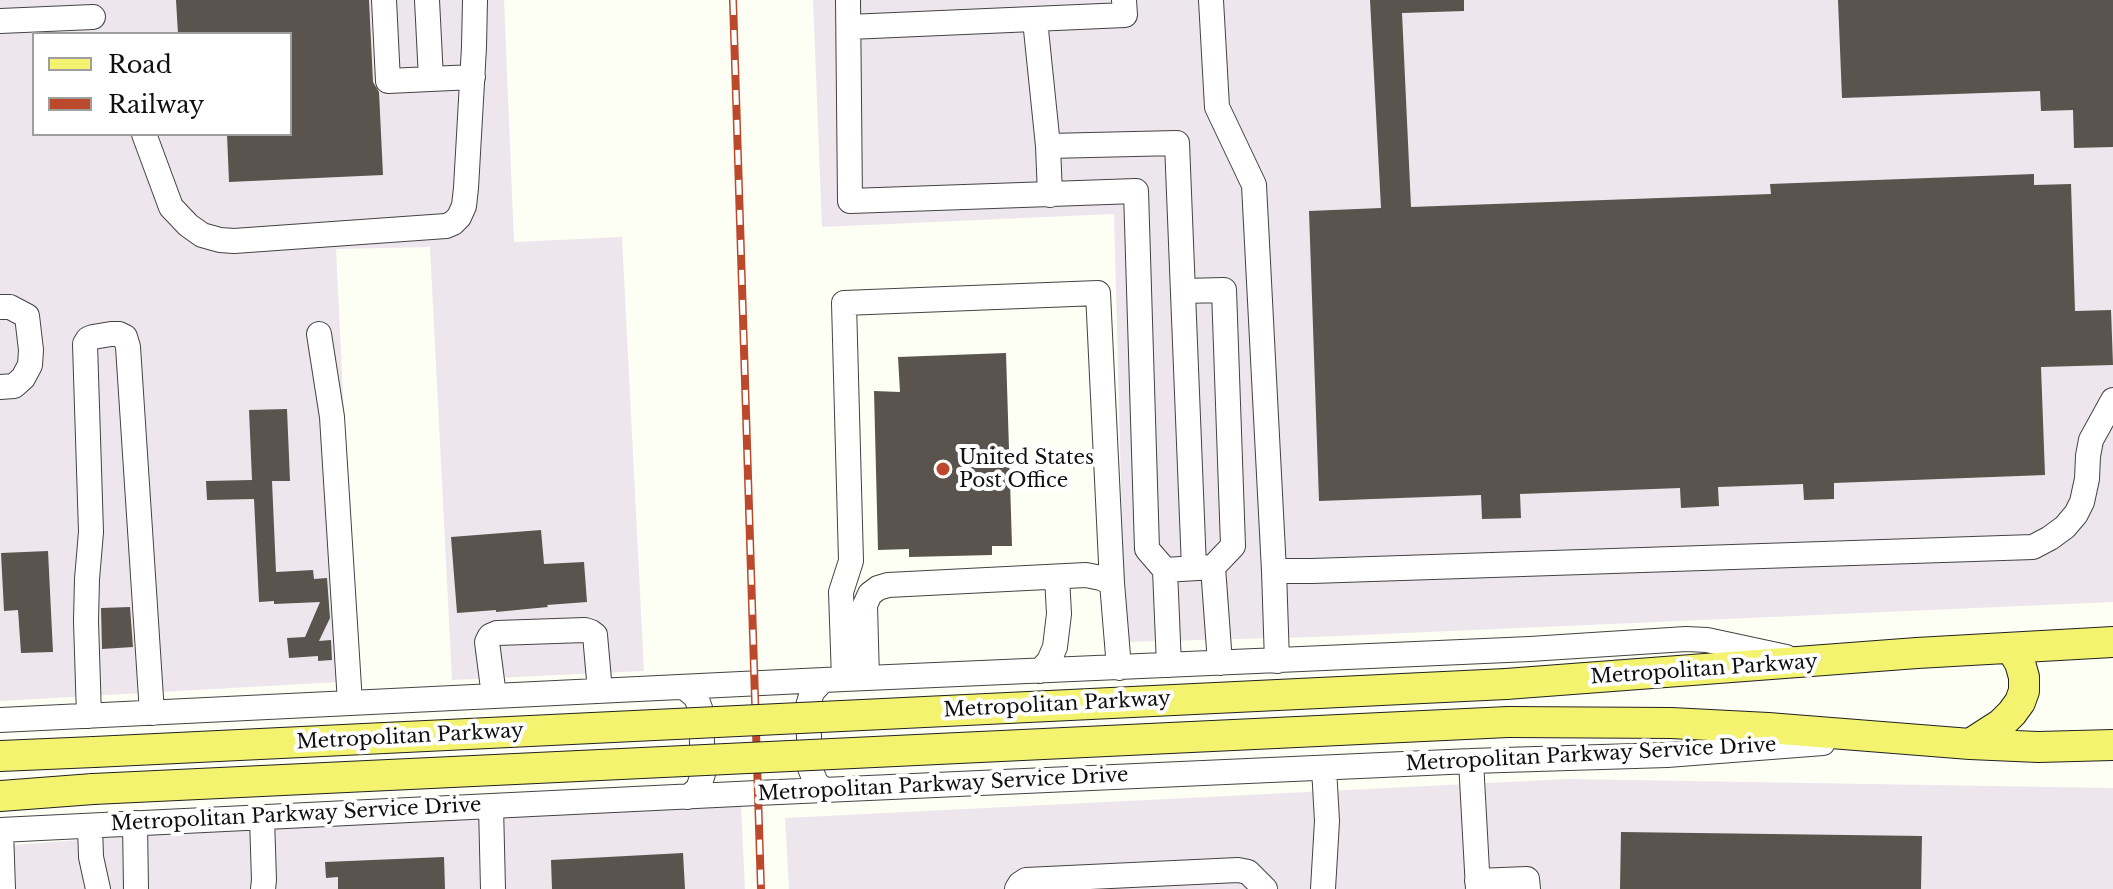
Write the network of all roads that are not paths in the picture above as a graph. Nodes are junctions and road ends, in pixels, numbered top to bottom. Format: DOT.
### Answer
graph roads {
  1 [pos="384,0"];
  2 [pos="427,0"];
  3 [pos="475,0"];
  4 [pos="848,0"];
  5 [pos="1124,0"];
  6 [pos="1211,0"];
  7 [pos="98,17"];
  8 [pos="1035,20"];
  9 [pos="0,21"];
  10 [pos="849,27"];
  11 [pos="473,77"];
  12 [pos="431,79"];
  13 [pos="145,136"];
  14 [pos="1048,146"];
  15 [pos="1136,191"];
  16 [pos="1179,191"];
  17 [pos="1050,195"];
  18 [pos="1183,291"];
  19 [pos="0,307"];
  20 [pos="319,334"];
  21 [pos="0,387"];
  22 [pos="2113,400"];
  23 [pos="1203,568"];
  24 [pos="1165,570"];
  25 [pos="1274,571"];
  26 [pos="846,576"];
  27 [pos="1057,577"];
  28 [pos="1112,583"];
  29 [pos="870,594"];
  30 [pos="2113,642"];
  31 [pos="2011,648"];
  32 [pos="1277,661"];
  33 [pos="1805,662"];
  34 [pos="1220,663"];
  35 [pos="1169,665"];
  36 [pos="1119,668"];
  37 [pos="1040,671"];
  38 [pos="845,679"];
  39 [pos="684,687"];
  40 [pos="600,691"];
  41 [pos="494,696"];
  42 [pos="350,703"];
  43 [pos="152,713"];
  44 [pos="89,716"];
  45 [pos="0,720"];
  46 [pos="1887,738"];
  47 [pos="1970,744"];
  48 [pos="2113,745"];
  49 [pos="0,756"];
  50 [pos="1471,761"];
  51 [pos="1324,768"];
  52 [pos="824,790"];
  53 [pos="0,796"];
  54 [pos="688,797"];
  55 [pos="491,806"];
  56 [pos="262,818"];
  57 [pos="135,823"];
  58 [pos="90,826"];
  59 [pos="0,830"];
  60 [pos="1478,885"];
  61 [pos="3,889"];
  62 [pos="98,889"];
  63 [pos="136,889"];
  64 [pos="263,889"];
  65 [pos="493,889"];
  66 [pos="1017,889"];
  67 [pos="1265,889"];
  68 [pos="1317,889"];
  69 [pos="1528,889"];
  1 -- 12 [label="street"];
  2 -- 12 [label="street"];
  3 -- 11 [label="street"];
  4 -- 10 [label="street"];
  5 -- 8 [label="street"];
  6 -- 25 [label="street"];
  7 -- 9 [label="street"];
  8 -- 10 [label="street"];
  8 -- 14 [label="street"];
  10 -- 17 [label="street"];
  11 -- 12 [label="street"];
  11 -- 13 [label="street"];
  14 -- 16 [label="street"];
  14 -- 17 [label="street"];
  15 -- 16 [label="street"];
  15 -- 17 [label="street"];
  15 -- 24 [label="street"];
  16 -- 18 [label="street"];
  18 -- 23 [label="street"];
  18 -- 23 [label="street"];
  19 -- 21 [label="street"];
  20 -- 42 [label="street"];
  22 -- 25 [label="street"];
  23 -- 24 [label="street"];
  23 -- 34 [label="street"];
  24 -- 35 [label="street"];
  25 -- 32 [label="street"];
  26 -- 28 [label="street"];
  26 -- 29 [label="street"];
  26 -- 38 [label="street"];
  27 -- 28 [label="street"];
  27 -- 29 [label="street"];
  27 -- 37 [label="street"];
  28 -- 36 [label="street"];
  29 -- 38 [label="street"];
  30 -- 31 [label="main road, Metropolitan Parkway"];
  31 -- 33 [label="main road, Metropolitan Parkway"];
  31 -- 47 [label="main road"];
  32 -- 33 [label="street"];
  32 -- 34 [label="street"];
  33 -- 49 [label="main road, Metropolitan Parkway, bridge"];
  34 -- 35 [label="street"];
  35 -- 36 [label="street"];
  36 -- 37 [label="street"];
  37 -- 38 [label="street"];
  38 -- 39 [label="street"];
  38 -- 52 [label="street"];
  39 -- 40 [label="street"];
  39 -- 54 [label="street"];
  40 -- 41 [label="street"];
  40 -- 41 [label="street"];
  41 -- 42 [label="street"];
  42 -- 43 [label="street"];
  43 -- 44 [label="street"];
  43 -- 44 [label="street"];
  44 -- 45 [label="street"];
  46 -- 47 [label="main road, Metropolitan Parkway"];
  46 -- 50 [label="street, Metropolitan Parkway Service Drive"];
  46 -- 53 [label="main road, Metropolitan Parkway, bridge"];
  47 -- 48 [label="main road, Metropolitan Parkway"];
  50 -- 51 [label="street, Metropolitan Parkway Service Drive"];
  50 -- 60 [label="street"];
  51 -- 52 [label="street, Metropolitan Parkway Service Drive"];
  51 -- 68 [label="street"];
  52 -- 54 [label="street, Metropolitan Parkway Service Drive"];
  54 -- 55 [label="street, Metropolitan Parkway Service Drive"];
  55 -- 56 [label="street, Metropolitan Parkway Service Drive"];
  55 -- 65 [label="street"];
  56 -- 57 [label="street, Metropolitan Parkway Service Drive"];
  56 -- 64 [label="street"];
  57 -- 58 [label="street, Metropolitan Parkway Service Drive"];
  57 -- 63 [label="street"];
  58 -- 59 [label="street, Metropolitan Parkway Service Drive"];
  58 -- 62 [label="street"];
  59 -- 61 [label="street"];
  60 -- 69 [label="street"];
  66 -- 67 [label="street"];
}
